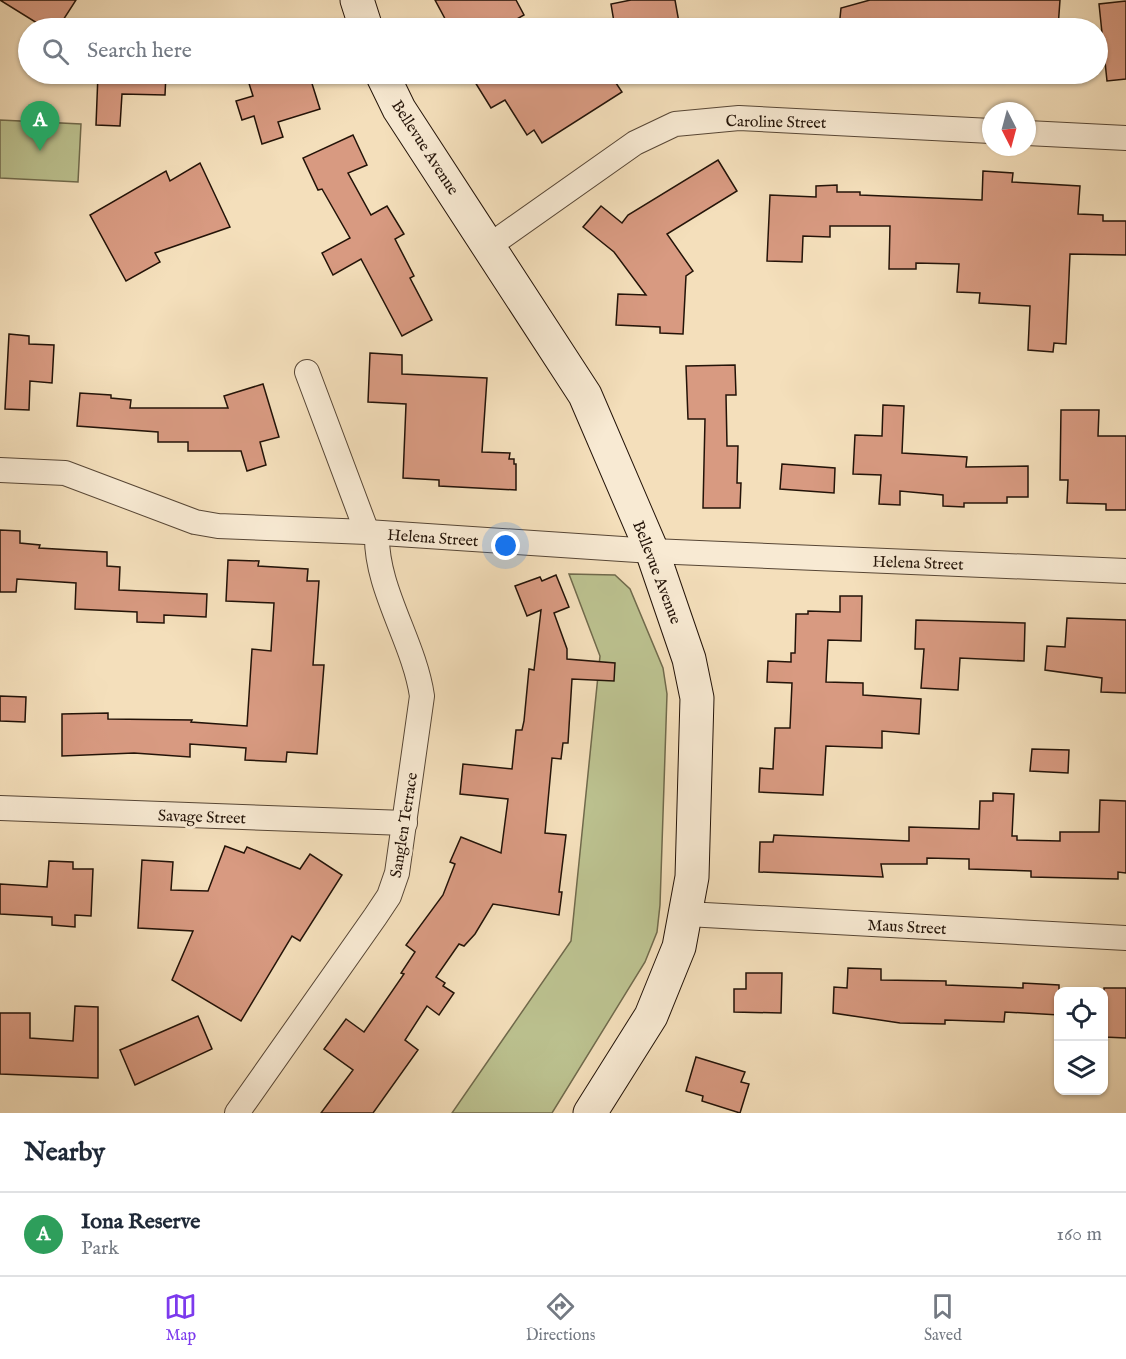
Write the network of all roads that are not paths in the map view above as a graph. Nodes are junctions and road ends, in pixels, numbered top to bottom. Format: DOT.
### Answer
graph roads {
  1 [pos="357,0"];
  2 [pos="363,18"];
  3 [pos="387,84"];
  4 [pos="982,131"];
  5 [pos="1036,133"];
  6 [pos="1126,138"];
  7 [pos="489,246"];
  8 [pos="306,372"];
  9 [pos="0,470"];
  10 [pos="372,533"];
  11 [pos="652,551"];
  12 [pos="1126,572"];
  13 [pos="0,808"];
  14 [pos="405,823"];
  15 [pos="687,914"];
  16 [pos="1126,938"];
  17 [pos="237,1113"];
  18 [pos="590,1113"];
  1 -- 2 [label="street"];
  3 -- 7 [label="street, Bellevue Avenue"];
  4 -- 7 [label="street, Caroline Street"];
  5 -- 6 [label="street"];
  7 -- 11 [label="street, Bellevue Avenue"];
  8 -- 10 [label="street, Sanglen Terrace"];
  9 -- 10 [label="street, Helena Street"];
  10 -- 11 [label="street, Helena Street"];
  10 -- 14 [label="street, Sanglen Terrace"];
  11 -- 12 [label="street, Helena Street"];
  11 -- 15 [label="street, Bellevue Avenue"];
  13 -- 14 [label="street, Savage Street"];
  14 -- 17 [label="street, Sanglen Terrace"];
  15 -- 16 [label="street, Maus Street"];
  15 -- 18 [label="street, Bellevue Avenue"];
}
